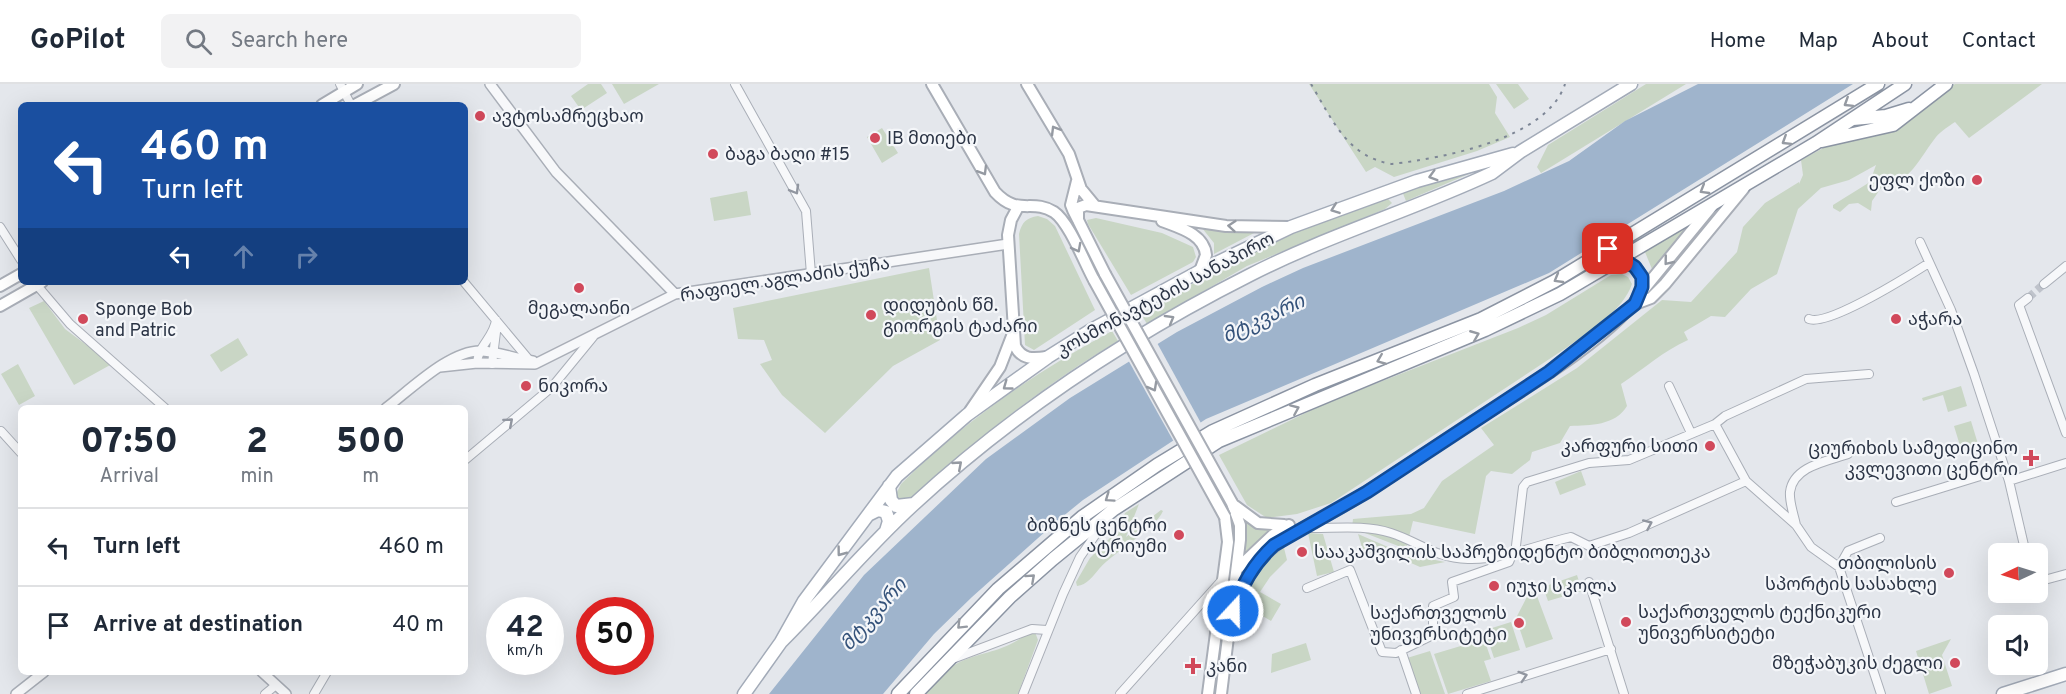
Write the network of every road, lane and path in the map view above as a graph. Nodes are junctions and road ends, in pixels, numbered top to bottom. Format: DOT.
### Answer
graph roads {
  1 [pos="357,84"];
  2 [pos="394,84"];
  3 [pos="490,84"];
  4 [pos="735,84"];
  5 [pos="932,84"];
  6 [pos="1027,84"];
  7 [pos="1631,84"];
  8 [pos="1878,84"];
  9 [pos="1946,84"];
  10 [pos="1901,87"];
  11 [pos="342,88"];
  12 [pos="329,102"];
  13 [pos="351,102"];
  14 [pos="359,102"];
  15 [pos="1916,105"];
  16 [pos="1848,119"];
  17 [pos="1818,122"];
  18 [pos="1816,143"];
  19 [pos="1520,152"];
  20 [pos="1754,160"];
  21 [pos="1077,179"];
  22 [pos="1751,179"];
  23 [pos="1380,193"];
  24 [pos="1718,199"];
  25 [pos="1095,206"];
  26 [pos="1018,207"];
  27 [pos="1395,215"];
  28 [pos="1148,216"];
  29 [pos="1078,220"];
  30 [pos="0,227"];
  31 [pos="1291,227"];
  32 [pos="1920,242"];
  33 [pos="1008,244"];
  34 [pos="1608,249"];
  35 [pos="18,255"];
  36 [pos="1621,258"];
  37 [pos="1929,263"];
  38 [pos="2066,266"];
  39 [pos="1200,271"];
  40 [pos="811,274"];
  41 [pos="18,276"];
  42 [pos="2044,284"];
  43 [pos="35,285"];
  44 [pos="40,285"];
  45 [pos="467,285"];
  46 [pos="0,286"];
  47 [pos="675,294"];
  48 [pos="2028,298"];
  49 [pos="1635,304"];
  50 [pos="0,306"];
  51 [pos="1809,319"];
  52 [pos="496,320"];
  53 [pos="1012,333"];
  54 [pos="593,337"];
  55 [pos="479,351"];
  56 [pos="495,352"];
  57 [pos="1048,357"];
  58 [pos="530,361"];
  59 [pos="541,362"];
  60 [pos="477,363"];
  61 [pos="492,364"];
  62 [pos="440,367"];
  63 [pos="1869,374"];
  64 [pos="1670,386"];
  65 [pos="162,405"];
  66 [pos="390,405"];
  67 [pos="967,415"];
  68 [pos="1715,424"];
  69 [pos="1,431"];
  70 [pos="2066,433"];
  71 [pos="1691,434"];
  72 [pos="18,450"];
  73 [pos="1848,454"];
  74 [pos="468,457"];
  75 [pos="2066,463"];
  76 [pos="1990,473"];
  77 [pos="1746,481"];
  78 [pos="2009,481"];
  79 [pos="889,486"];
  80 [pos="1896,502"];
  81 [pos="914,504"];
  82 [pos="1113,510"];
  83 [pos="1233,510"];
  84 [pos="868,515"];
  85 [pos="1320,518"];
  86 [pos="1289,525"];
  87 [pos="1796,525"];
  88 [pos="1303,528"];
  89 [pos="886,531"];
  90 [pos="1880,538"];
  91 [pos="2023,543"];
  92 [pos="1513,555"];
  93 [pos="1839,567"];
  94 [pos="1238,568"];
  95 [pos="2066,573"];
  96 [pos="1223,579"];
  97 [pos="2048,579"];
  98 [pos="1589,582"];
  99 [pos="1307,588"];
  100 [pos="1221,596"];
  101 [pos="1199,608"];
  102 [pos="1233,611"];
  103 [pos="1219,613"];
  104 [pos="1047,630"];
  105 [pos="781,642"];
  106 [pos="1611,649"];
  107 [pos="1401,650"];
  108 [pos="945,663"];
  109 [pos="2066,674"];
  110 [pos="40,675"];
  111 [pos="265,675"];
  112 [pos="325,675"];
  113 [pos="276,685"];
  114 [pos="16,694"];
  115 [pos="265,694"];
  116 [pos="286,694"];
  117 [pos="314,694"];
  118 [pos="744,694"];
  119 [pos="898,694"];
  120 [pos="916,694"];
  121 [pos="1023,694"];
  122 [pos="1120,694"];
  123 [pos="1208,694"];
  124 [pos="1221,694"];
  125 [pos="1416,694"];
  126 [pos="1467,694"];
  127 [pos="1624,694"];
  128 [pos="1881,694"];
  129 [pos="2003,694"];
  1 -- 11 [label="main road"];
  2 -- 14 [label="main road"];
  3 -- 47 [label="street"];
  4 -- 40 [label="street, one-way"];
  5 -- 26 [label="main road, one-way"];
  21 -- 6 [label="main road, one-way"];
  7 -- 19 [label="main road, კოსმონავტების სანაპირო"];
  8 -- 17 [label="main road, one-way"];
  9 -- 15 [label="main road"];
  10 -- 15 [label="main road"];
  10 -- 16 [label="main road"];
  11 -- 12 [label="main road"];
  11 -- 13 [label="street"];
  15 -- 16 [label="main road"];
  15 -- 18 [label="main road"];
  16 -- 17 [label="main road"];
  16 -- 18 [label="main road"];
  17 -- 20 [label="main road, one-way"];
  18 -- 22 [label="main road"];
  19 -- 23 [label="main road, კოსმონავტების სანაპირო, one-way"];
  19 -- 27 [label="main road, კოსმონავტების სანაპირო"];
  20 -- 24 [label="main road"];
  20 -- 34 [label="main road, one-way"];
  21 -- 25 [label="main road"];
  21 -- 29 [label="main road"];
  22 -- 24 [label="main road"];
  22 -- 49 [label="main road"];
  23 -- 27 [label="main road"];
  23 -- 31 [label="main road, კოსმონავტების სანაპირო, one-way"];
  24 -- 36 [label="main road"];
  24 -- 49 [label="main road, one-way"];
  25 -- 28 [label="main road"];
  25 -- 29 [label="main road"];
  26 -- 33 [label="main road"];
  26 -- 83 [label="main road, one-way, bridge"];
  81 -- 27 [label="main road, კოსმონავტების სანაპირო, one-way"];
  31 -- 28 [label="main road, one-way"];
  28 -- 39 [label="main road"];
  29 -- 83 [label="main road, bridge"];
  30 -- 35 [label="street"];
  31 -- 39 [label="main road, კოსმონავტების სანაპირო"];
  32 -- 37 [label="street"];
  33 -- 40 [label="street, რაფიელ აგლაძის ქუჩა"];
  33 -- 53 [label="main road"];
  34 -- 36 [label="main road"];
  34 -- 119 [label="main road, one-way"];
  36 -- 49 [label="main road"];
  82 -- 36 [label="main road, one-way"];
  37 -- 51 [label="street"];
  37 -- 78 [label="street"];
  38 -- 42 [label="street"];
  39 -- 57 [label="main road, კოსმონავტების სანაპირო"];
  40 -- 47 [label="street, რაფიელ აგლაძის ქუჩა"];
  41 -- 46 [label="main road"];
  43 -- 50 [label="main road"];
  44 -- 65 [label="street"];
  45 -- 52 [label="street"];
  47 -- 54 [label="street, რაფიელ აგლაძის ქუჩა"];
  48 -- 70 [label="street"];
  49 -- 85 [label="main road"];
  52 -- 55 [label="street"];
  52 -- 56 [label="street"];
  52 -- 58 [label="street"];
  53 -- 57 [label="main road"];
  53 -- 67 [label="main road"];
  54 -- 59 [label="street, რაფიელ აგლაძის ქუჩა"];
  74 -- 54 [label="street, one-way"];
  55 -- 56 [label="street"];
  55 -- 60 [label="street"];
  55 -- 62 [label="street"];
  56 -- 58 [label="street"];
  56 -- 61 [label="street"];
  57 -- 67 [label="main road, კოსმონავტების სანაპირო, one-way"];
  58 -- 59 [label="street"];
  59 -- 61 [label="street, რაფიელ აგლაძის ქუჩა"];
  60 -- 61 [label="street, რაფიელ აგლაძის ქუჩა"];
  60 -- 62 [label="street, რაფიელ აგლაძის ქუჩა"];
  62 -- 66 [label="street"];
  63 -- 68 [label="street"];
  64 -- 71 [label="street"];
  67 -- 79 [label="main road, კოსმონავტების სანაპირო"];
  68 -- 71 [label="street"];
  68 -- 77 [label="street"];
  69 -- 72 [label="street"];
  71 -- 92 [label="street"];
  73 -- 87 [label="street"];
  75 -- 78 [label="street"];
  76 -- 80 [label="street"];
  77 -- 87 [label="street"];
  92 -- 77 [label="street, one-way"];
  78 -- 91 [label="street"];
  79 -- 81 [label="main road"];
  79 -- 84 [label="main road, კოსმონავტების სანაპირო"];
  81 -- 89 [label="main road, კოსმონავტების სანაპირო"];
  82 -- 104 [label="street"];
  108 -- 82 [label="main road, one-way"];
  83 -- 86 [label="main road"];
  83 -- 94 [label="main road"];
  83 -- 96 [label="main road"];
  84 -- 89 [label="main road"];
  84 -- 105 [label="main road, კოსმონავტების სანაპირო, one-way"];
  85 -- 86 [label="main road"];
  85 -- 88 [label="main road"];
  86 -- 94 [label="main road"];
  87 -- 93 [label="street"];
  88 -- 92 [label="street"];
  88 -- 102 [label="main road"];
  89 -- 105 [label="main road, კოსმონავტების სანაპირო"];
  90 -- 93 [label="street"];
  92 -- 107 [label="street"];
  93 -- 128 [label="street"];
  94 -- 100 [label="main road"];
  94 -- 102 [label="main road"];
  95 -- 97 [label="street"];
  96 -- 100 [label="main road"];
  96 -- 101 [label="street"];
  98 -- 106 [label="street"];
  99 -- 107 [label="street"];
  100 -- 103 [label="main road"];
  101 -- 103 [label="street"];
  101 -- 122 [label="street"];
  102 -- 124 [label="main road"];
  103 -- 123 [label="main road"];
  104 -- 108 [label="street"];
  104 -- 121 [label="street"];
  105 -- 118 [label="main road, კოსმონავტების სანაპირო"];
  126 -- 106 [label="street, one-way"];
  106 -- 127 [label="street"];
  107 -- 125 [label="street"];
  108 -- 120 [label="main road"];
  109 -- 129 [label="main road"];
  110 -- 114 [label="street"];
  111 -- 113 [label="street"];
  112 -- 117 [label="street"];
  113 -- 115 [label="street"];
  113 -- 116 [label="street"];
}
